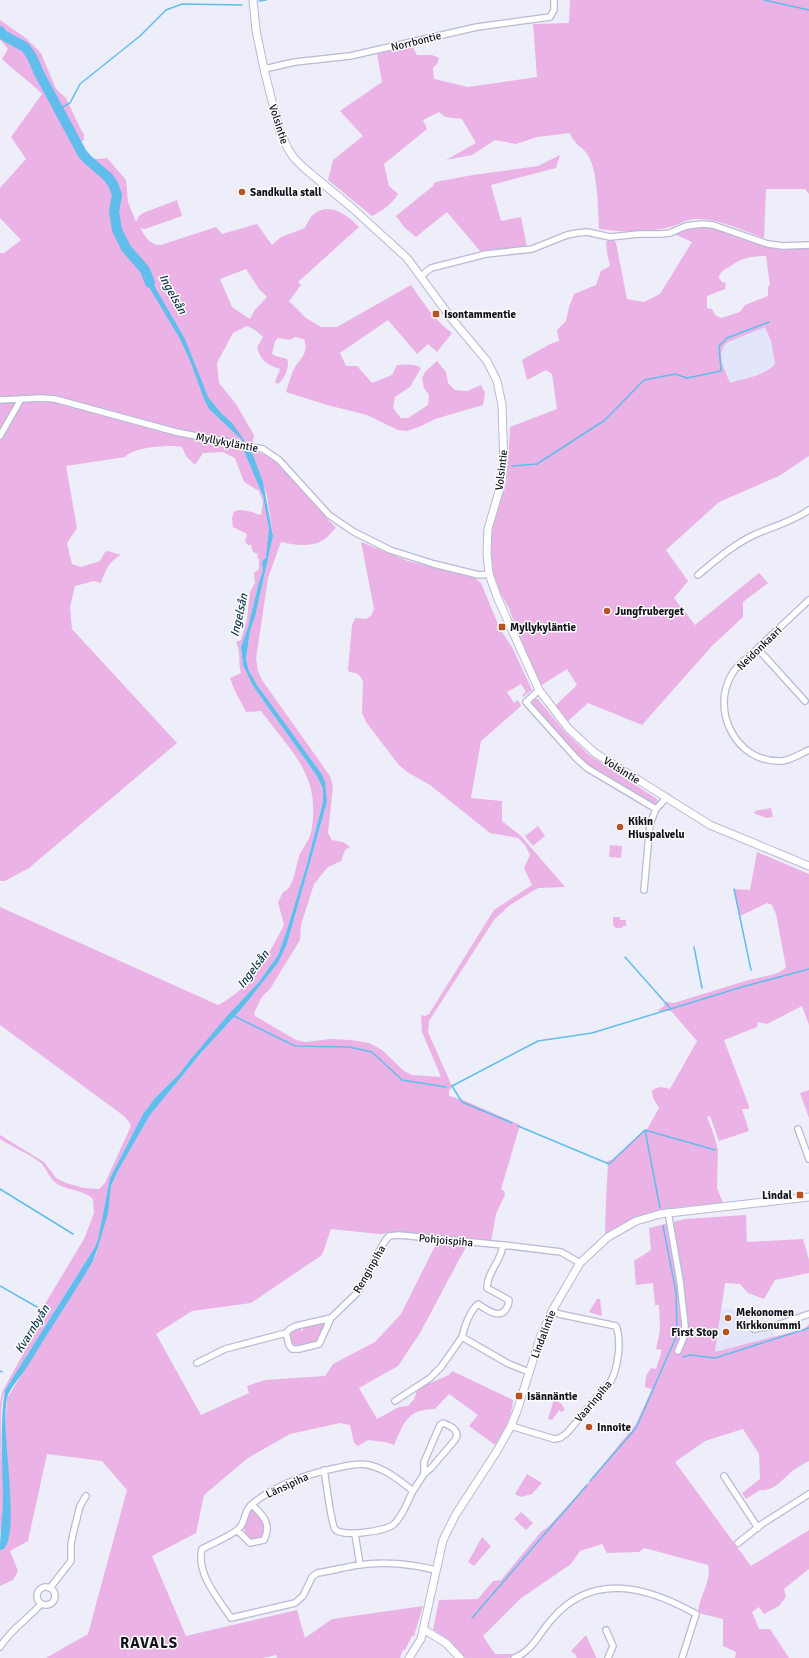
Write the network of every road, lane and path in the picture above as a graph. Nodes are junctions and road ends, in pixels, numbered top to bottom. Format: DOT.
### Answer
graph roads {
  1 [pos="253,0"];
  2 [pos="554,0"];
  3 [pos="264,69"];
  4 [pos="809,245"];
  5 [pos="421,276"];
  6 [pos="22,399"];
  7 [pos="0,400"];
  8 [pos="0,436"];
  9 [pos="809,510"];
  10 [pos="489,574"];
  11 [pos="698,575"];
  12 [pos="809,600"];
  13 [pos="758,649"];
  14 [pos="539,690"];
  15 [pos="805,701"];
  16 [pos="809,750"];
  17 [pos="666,797"];
  18 [pos="656,809"];
  19 [pos="809,866"];
  20 [pos="644,890"];
  21 [pos="798,1129"];
  22 [pos="809,1159"];
  23 [pos="809,1197"];
  24 [pos="668,1212"];
  25 [pos="389,1236"];
  26 [pos="503,1245"];
  27 [pos="580,1263"];
  28 [pos="552,1311"];
  29 [pos="809,1314"];
  30 [pos="331,1318"];
  31 [pos="754,1329"];
  32 [pos="286,1333"];
  33 [pos="462,1337"];
  34 [pos="678,1351"];
  35 [pos="197,1363"];
  36 [pos="529,1372"];
  37 [pos="395,1401"];
  38 [pos="511,1426"];
  39 [pos="324,1470"];
  40 [pos="424,1474"];
  41 [pos="724,1476"];
  42 [pos="413,1492"];
  43 [pos="809,1494"];
  44 [pos="86,1496"];
  45 [pos="252,1505"];
  46 [pos="758,1528"];
  47 [pos="237,1530"];
  48 [pos="355,1534"];
  49 [pos="738,1543"];
  50 [pos="360,1565"];
  51 [pos="435,1570"];
  52 [pos="50,1588"];
  53 [pos="41,1604"];
  54 [pos="606,1630"];
  55 [pos="422,1631"];
  56 [pos="0,1647"];
  57 [pos="409,1658"];
  58 [pos="460,1658"];
  59 [pos="514,1658"];
  60 [pos="608,1658"];
  61 [pos="682,1658"];
  1 -- 3 [label="street, Volsintie"];
  2 -- 3 [label="street, Norrbontie"];
  3 -- 5 [label="street, Volsintie"];
  4 -- 5 [label="street"];
  5 -- 10 [label="street, Volsintie"];
  6 -- 7 [label="street, Myllykyläntie"];
  6 -- 8 [label="street"];
  6 -- 10 [label="street, Myllykyläntie"];
  9 -- 11 [label="street"];
  10 -- 14 [label="street, Volsintie"];
  12 -- 13 [label="street, Neidonkaari"];
  13 -- 15 [label="street"];
  13 -- 16 [label="street, Neidonkaari"];
  14 -- 17 [label="street, Volsintie"];
  14 -- 18 [label="street"];
  17 -- 18 [label="street"];
  17 -- 19 [label="street, Volsintie"];
  18 -- 20 [label="street"];
  21 -- 22 [label="street"];
  23 -- 24 [label="street, Lindalintie"];
  24 -- 27 [label="street, Lindalintie"];
  24 -- 34 [label="street"];
  25 -- 26 [label="street, Pohjoispiha"];
  25 -- 30 [label="street, Renginpiha"];
  26 -- 27 [label="street, Pohjoispiha"];
  26 -- 33 [label="street"];
  27 -- 28 [label="street, Lindalintie"];
  28 -- 36 [label="street, Lindalintie"];
  28 -- 38 [label="street, Vaarinpiha"];
  29 -- 31 [label="street"];
  30 -- 32 [label="street"];
  30 -- 32 [label="street, Renginpiha"];
  32 -- 35 [label="street"];
  33 -- 36 [label="street"];
  33 -- 37 [label="street"];
  36 -- 38 [label="street, Lindalintie"];
  38 -- 51 [label="street, Lindalintie"];
  39 -- 42 [label="street"];
  39 -- 45 [label="street, Länsipiha"];
  39 -- 48 [label="street"];
  40 -- 40 [label="street"];
  40 -- 42 [label="street"];
  41 -- 46 [label="street"];
  42 -- 48 [label="street"];
  43 -- 46 [label="street"];
  44 -- 52 [label="street"];
  45 -- 47 [label="street, Länsipiha"];
  45 -- 47 [label="street, Länsipiha"];
  46 -- 49 [label="street"];
  47 -- 50 [label="street"];
  48 -- 50 [label="street"];
  50 -- 51 [label="street"];
  51 -- 55 [label="street, Lindalintie"];
  52 -- 53 [label="street"];
  52 -- 53 [label="street"];
  53 -- 56 [label="street"];
  54 -- 60 [label="street"];
  55 -- 57 [label="street, Lindalintie"];
  55 -- 58 [label="street"];
  59 -- 61 [label="street"];
}
